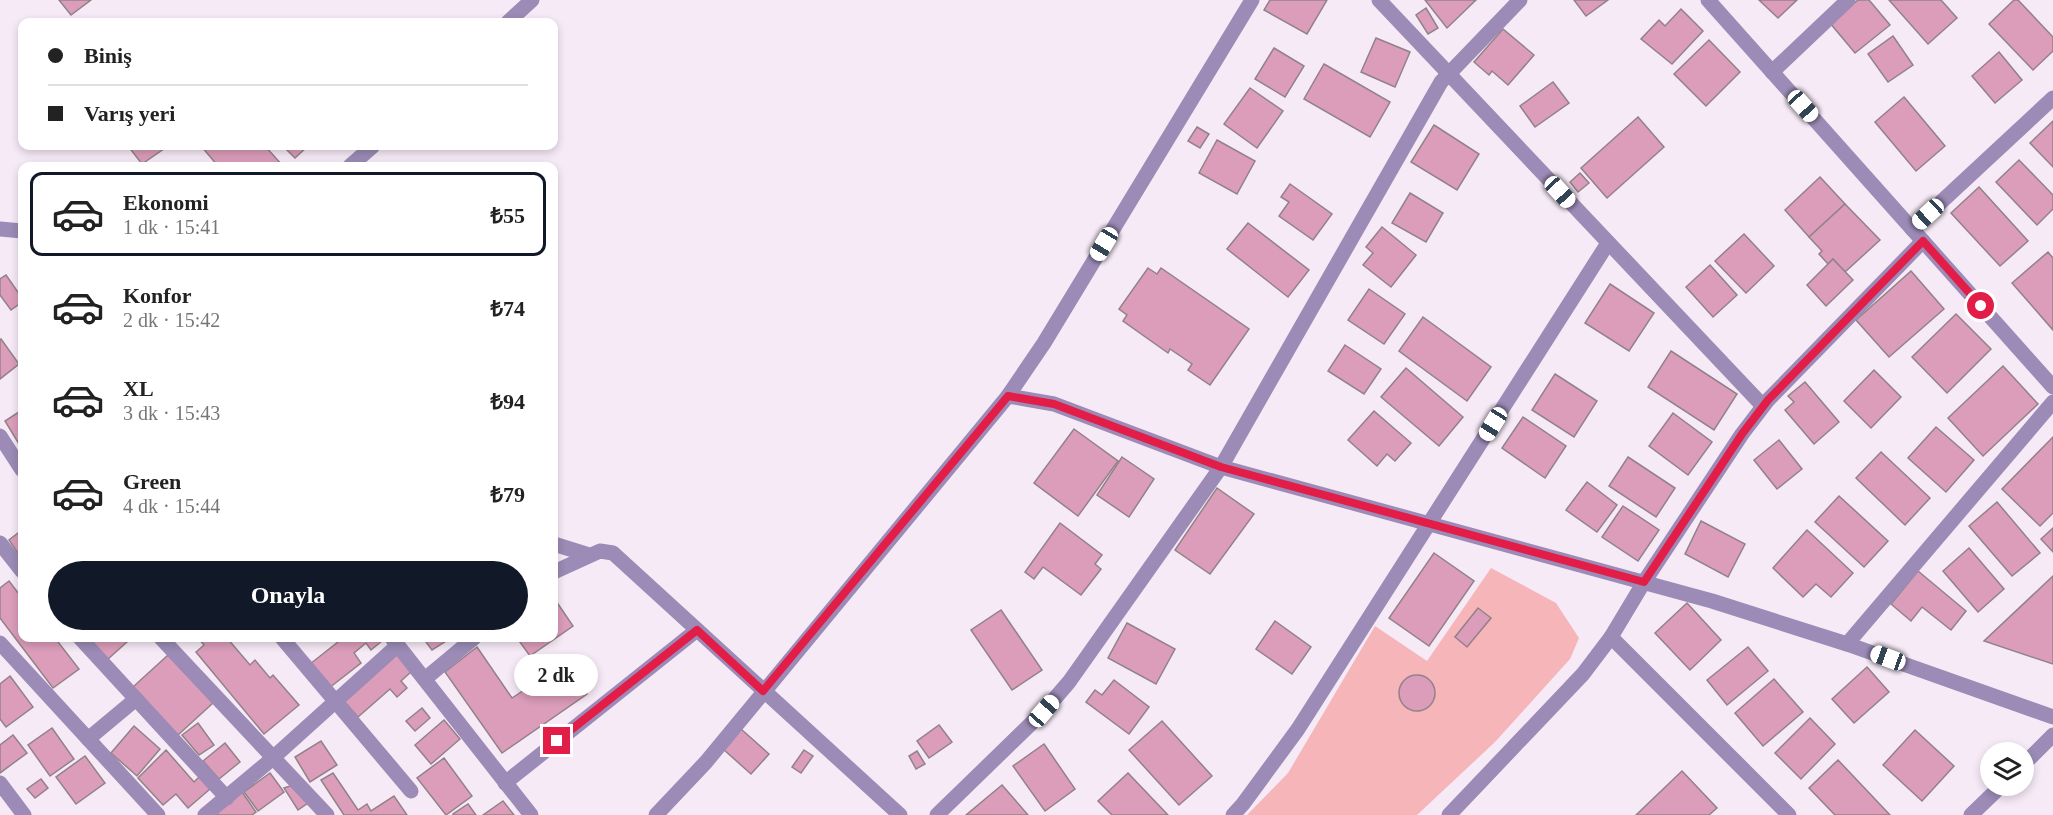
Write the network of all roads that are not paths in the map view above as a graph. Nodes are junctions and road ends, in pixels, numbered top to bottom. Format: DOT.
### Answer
graph roads {
  1 [pos="532,0"];
  2 [pos="1252,0"];
  3 [pos="1379,0"];
  4 [pos="1520,0"];
  5 [pos="1708,0"];
  6 [pos="1848,0"];
  7 [pos="512,18"];
  8 [pos="1772,72"];
  9 [pos="1447,74"];
  10 [pos="2053,98"];
  11 [pos="368,150"];
  12 [pos="355,162"];
  13 [pos="0,229"];
  14 [pos="1912,229"];
  15 [pos="18,231"];
  16 [pos="1923,241"];
  17 [pos="1608,243"];
  18 [pos="2053,387"];
  19 [pos="1008,396"];
  20 [pos="2053,402"];
  21 [pos="1763,406"];
  22 [pos="0,436"];
  23 [pos="18,464"];
  24 [pos="1221,467"];
  25 [pos="1429,525"];
  26 [pos="0,543"];
  27 [pos="558,545"];
  28 [pos="589,555"];
  29 [pos="18,566"];
  30 [pos="558,570"];
  31 [pos="1644,582"];
  32 [pos="697,630"];
  33 [pos="1611,637"];
  34 [pos="84,642"];
  35 [pos="165,642"];
  36 [pos="285,642"];
  37 [pos="394,642"];
  38 [pos="396,642"];
  39 [pos="469,642"];
  40 [pos="0,643"];
  41 [pos="1847,644"];
  42 [pos="426,678"];
  43 [pos="763,691"];
  44 [pos="136,699"];
  45 [pos="336,701"];
  46 [pos="2053,717"];
  47 [pos="2053,735"];
  48 [pos="88,739"];
  49 [pos="2034,754"];
  50 [pos="274,757"];
  51 [pos="0,783"];
  52 [pos="505,783"];
  53 [pos="411,790"];
  54 [pos="1991,796"];
  55 [pos="227,798"];
  56 [pos="24,815"];
  57 [pos="158,815"];
  58 [pos="205,815"];
  59 [pos="327,815"];
  60 [pos="531,815"];
  61 [pos="656,815"];
  62 [pos="900,815"];
  63 [pos="938,815"];
  64 [pos="1233,815"];
  65 [pos="1449,815"];
  66 [pos="1789,815"];
  67 [pos="1971,815"];
  1 -- 7 [label="street"];
  2 -- 19 [label="street"];
  3 -- 9 [label="street"];
  4 -- 9 [label="street"];
  5 -- 8 [label="street"];
  6 -- 8 [label="street"];
  8 -- 14 [label="street"];
  9 -- 17 [label="street"];
  9 -- 24 [label="street"];
  10 -- 14 [label="street"];
  11 -- 12 [label="street"];
  13 -- 15 [label="street"];
  14 -- 16 [label="street"];
  16 -- 18 [label="street"];
  16 -- 21 [label="street"];
  17 -- 21 [label="street"];
  17 -- 25 [label="street"];
  19 -- 24 [label="street"];
  19 -- 43 [label="street"];
  20 -- 41 [label="street"];
  21 -- 31 [label="street"];
  22 -- 23 [label="street"];
  24 -- 25 [label="street"];
  24 -- 63 [label="street"];
  25 -- 31 [label="street"];
  25 -- 64 [label="street"];
  26 -- 29 [label="street"];
  27 -- 28 [label="street"];
  28 -- 30 [label="street"];
  28 -- 32 [label="street"];
  31 -- 33 [label="street"];
  31 -- 41 [label="street"];
  32 -- 43 [label="street"];
  32 -- 52 [label="street"];
  33 -- 65 [label="street"];
  33 -- 66 [label="street"];
  34 -- 44 [label="street"];
  35 -- 50 [label="street"];
  36 -- 45 [label="street"];
  37 -- 45 [label="street"];
  38 -- 42 [label="street"];
  39 -- 42 [label="street"];
  40 -- 48 [label="street"];
  41 -- 46 [label="street"];
  42 -- 52 [label="street"];
  43 -- 61 [label="street"];
  43 -- 62 [label="street"];
  44 -- 48 [label="street"];
  44 -- 55 [label="street"];
  45 -- 50 [label="street"];
  45 -- 53 [label="street"];
  47 -- 49 [label="street"];
  48 -- 57 [label="street"];
  50 -- 55 [label="street"];
  50 -- 59 [label="street"];
  51 -- 56 [label="street"];
  52 -- 60 [label="street"];
  54 -- 67 [label="street"];
  55 -- 58 [label="street"];
}
